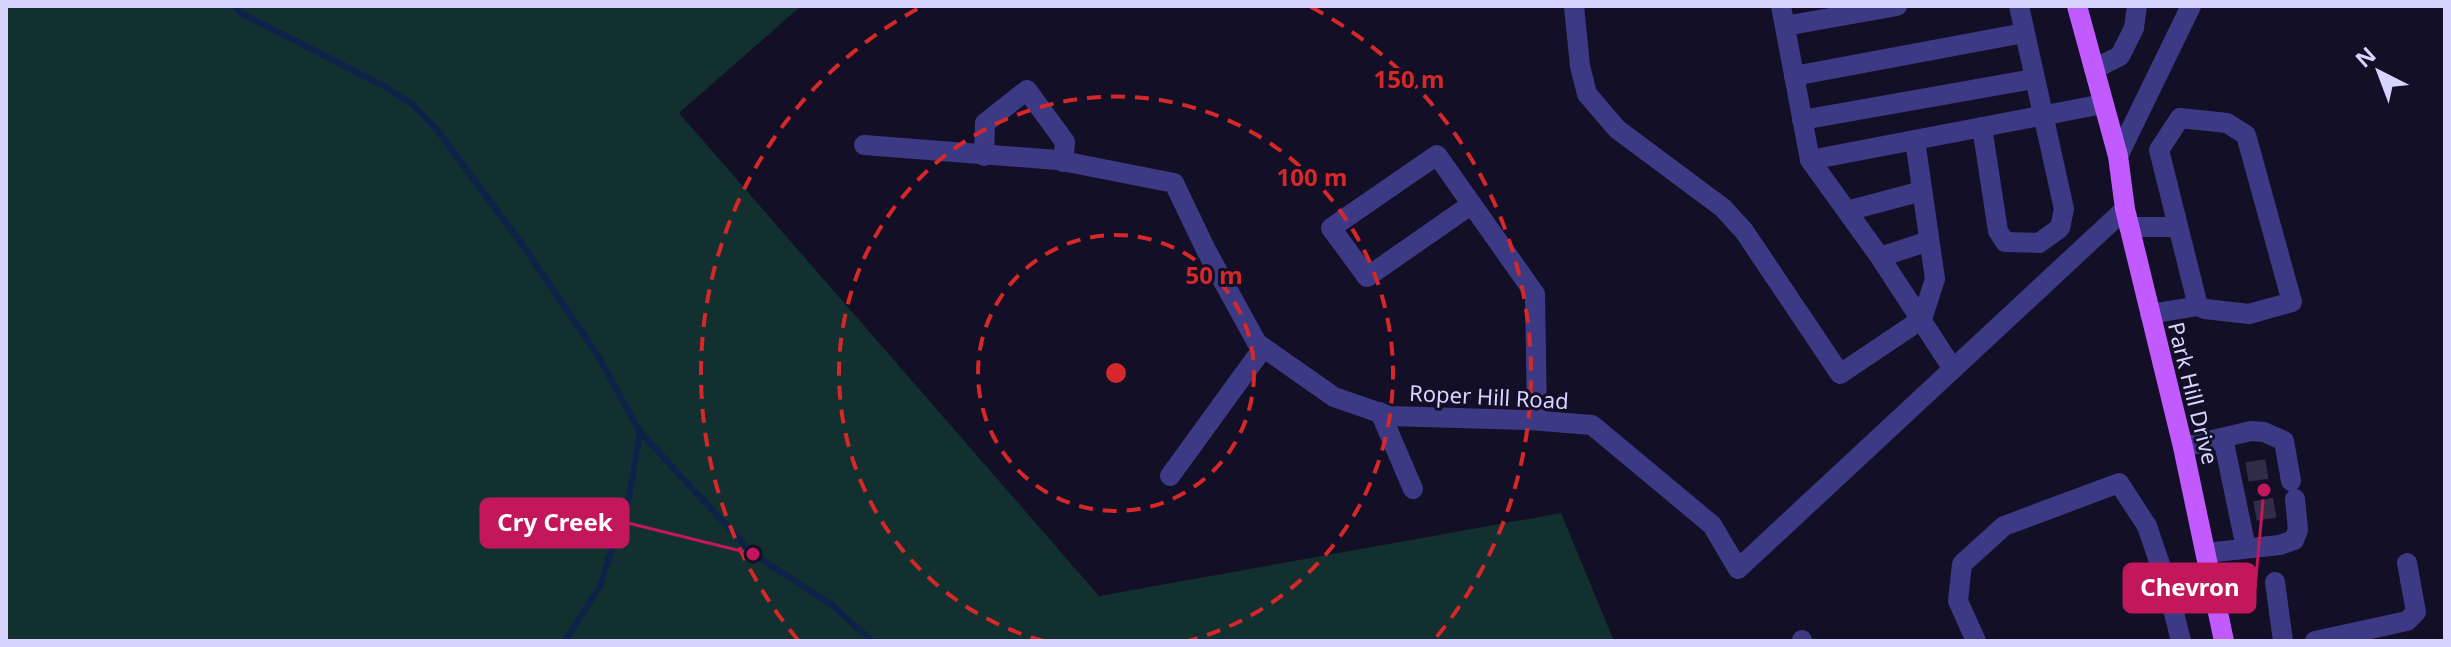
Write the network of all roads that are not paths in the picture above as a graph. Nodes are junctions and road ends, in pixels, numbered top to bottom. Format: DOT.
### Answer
graph roads {
  1 [pos="1574,6"];
  2 [pos="1897,6"];
  3 [pos="2019,6"];
  4 [pos="2077,6"];
  5 [pos="2137,6"];
  6 [pos="2191,6"];
  7 [pos="1783,16"];
  8 [pos="2024,33"];
  9 [pos="2094,69"];
  10 [pos="1794,76"];
  11 [pos="2033,79"];
  12 [pos="2103,104"];
  13 [pos="2043,115"];
  14 [pos="1802,120"];
  15 [pos="1982,127"];
  16 [pos="1915,140"];
  17 [pos="864,145"];
  18 [pos="2159,150"];
  19 [pos="984,156"];
  20 [pos="2118,156"];
  21 [pos="1810,160"];
  22 [pos="1063,162"];
  23 [pos="1922,191"];
  24 [pos="1472,204"];
  25 [pos="1847,211"];
  26 [pos="2127,218"];
  27 [pos="2178,227"];
  28 [pos="1929,241"];
  29 [pos="1880,257"];
  30 [pos="2198,306"];
  31 [pos="2150,314"];
  32 [pos="1922,319"];
  33 [pos="1263,348"];
  34 [pos="1953,369"];
  35 [pos="1380,412"];
  36 [pos="1537,420"];
  37 [pos="2223,438"];
  38 [pos="2183,447"];
  39 [pos="1170,476"];
  40 [pos="1413,489"];
  41 [pos="2246,548"];
  42 [pos="2206,553"];
  43 [pos="2407,563"];
  44 [pos="2275,582"];
  45 [pos="1976,641"];
  46 [pos="2181,641"];
  47 [pos="2224,641"];
  48 [pos="2283,641"];
  49 [pos="2315,641"];
  1 -- 32 [label="street"];
  2 -- 7 [label="street"];
  3 -- 8 [label="street"];
  4 -- 9 [label="main road, Park Hill Drive"];
  5 -- 9 [label="street"];
  6 -- 20 [label="street"];
  7 -- 10 [label="street"];
  8 -- 10 [label="street"];
  8 -- 11 [label="street"];
  9 -- 12 [label="main road, Park Hill Drive"];
  10 -- 14 [label="street"];
  11 -- 13 [label="street"];
  11 -- 14 [label="street"];
  12 -- 13 [label="street"];
  12 -- 20 [label="main road, Park Hill Drive"];
  13 -- 15 [label="street"];
  13 -- 15 [label="street"];
  14 -- 21 [label="street"];
  15 -- 16 [label="street"];
  16 -- 21 [label="street"];
  16 -- 23 [label="street"];
  17 -- 19 [label="street, Roper Hill Road"];
  18 -- 20 [label="street"];
  18 -- 27 [label="street"];
  18 -- 30 [label="street"];
  19 -- 22 [label="street, Roper Hill Road"];
  19 -- 22 [label="street"];
  20 -- 26 [label="main road, Park Hill Drive"];
  21 -- 25 [label="street"];
  22 -- 33 [label="street, Roper Hill Road"];
  23 -- 25 [label="street"];
  23 -- 28 [label="street"];
  24 -- 24 [label="street"];
  24 -- 36 [label="street"];
  25 -- 29 [label="street"];
  26 -- 27 [label="street"];
  26 -- 31 [label="main road, Park Hill Drive"];
  26 -- 34 [label="street, Roper Hill Road"];
  27 -- 30 [label="street"];
  28 -- 29 [label="street"];
  28 -- 32 [label="street"];
  29 -- 32 [label="street"];
  30 -- 31 [label="street"];
  31 -- 38 [label="main road, Park Hill Drive"];
  32 -- 34 [label="street"];
  33 -- 35 [label="street, Roper Hill Road"];
  33 -- 39 [label="street"];
  34 -- 36 [label="street, Roper Hill Road"];
  35 -- 36 [label="street, Roper Hill Road"];
  35 -- 40 [label="street"];
  37 -- 38 [label="street"];
  37 -- 41 [label="street"];
  37 -- 41 [label="street"];
  38 -- 42 [label="main road, Park Hill Drive"];
  41 -- 42 [label="street"];
  42 -- 47 [label="main road, Park Hill Drive"];
  43 -- 49 [label="street"];
  44 -- 48 [label="street"];
  45 -- 46 [label="street"];
}
